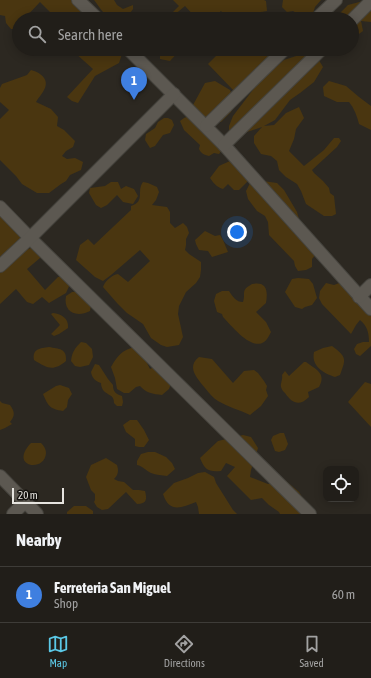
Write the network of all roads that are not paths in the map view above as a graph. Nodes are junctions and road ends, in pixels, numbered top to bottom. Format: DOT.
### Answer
graph roads {
  1 [pos="78,0"];
  2 [pos="336,0"];
  3 [pos="371,1"];
  4 [pos="91,12"];
  5 [pos="323,12"];
  6 [pos="359,13"];
  7 [pos="135,56"];
  8 [pos="278,56"];
  9 [pos="315,56"];
  10 [pos="174,94"];
  11 [pos="206,126"];
  12 [pos="224,145"];
  13 [pos="0,207"];
  14 [pos="30,238"];
  15 [pos="0,266"];
  16 [pos="371,285"];
  17 [pos="359,297"];
  18 [pos="371,309"];
  19 [pos="0,476"];
  20 [pos="25,502"];
  21 [pos="13,514"];
  22 [pos="36,514"];
  23 [pos="310,514"];
  1 -- 4 [label="street"];
  2 -- 5 [label="street"];
  3 -- 6 [label="street"];
  7 -- 10 [label="street"];
  8 -- 11 [label="street"];
  9 -- 12 [label="street"];
  10 -- 11 [label="street"];
  10 -- 14 [label="street"];
  11 -- 12 [label="street"];
  12 -- 17 [label="street"];
  13 -- 14 [label="street"];
  14 -- 15 [label="street"];
  14 -- 23 [label="street"];
  16 -- 17 [label="street"];
  17 -- 18 [label="street"];
  19 -- 20 [label="street"];
  20 -- 21 [label="street"];
  20 -- 22 [label="street"];
}
